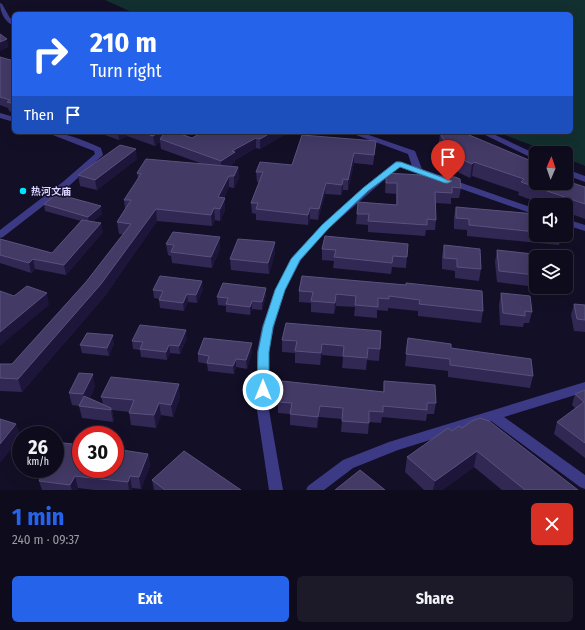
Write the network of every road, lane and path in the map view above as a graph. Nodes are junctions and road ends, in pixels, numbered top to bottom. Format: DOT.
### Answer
graph roads {
  1 [pos="0,5"];
  2 [pos="12,22"];
  3 [pos="0,115"];
  4 [pos="12,119"];
  5 [pos="55,134"];
  6 [pos="358,134"];
  7 [pos="487,134"];
  8 [pos="529,154"];
  9 [pos="418,171"];
  10 [pos="573,175"];
  11 [pos="585,179"];
  12 [pos="529,210"];
  13 [pos="573,224"];
  14 [pos="585,228"];
  15 [pos="0,235"];
  16 [pos="585,387"];
  17 [pos="493,416"];
  18 [pos="585,483"];
  19 [pos="276,490"];
  20 [pos="313,490"];
  1 -- 2 [label="street"];
  3 -- 4 [label="street"];
  5 -- 15 [label="street"];
  6 -- 9 [label="street"];
  7 -- 8 [label="street"];
  9 -- 12 [label="street"];
  9 -- 19 [label="street"];
  10 -- 11 [label="street"];
  13 -- 14 [label="street"];
  16 -- 17 [label="street"];
  17 -- 18 [label="street"];
  17 -- 20 [label="street"];
}
